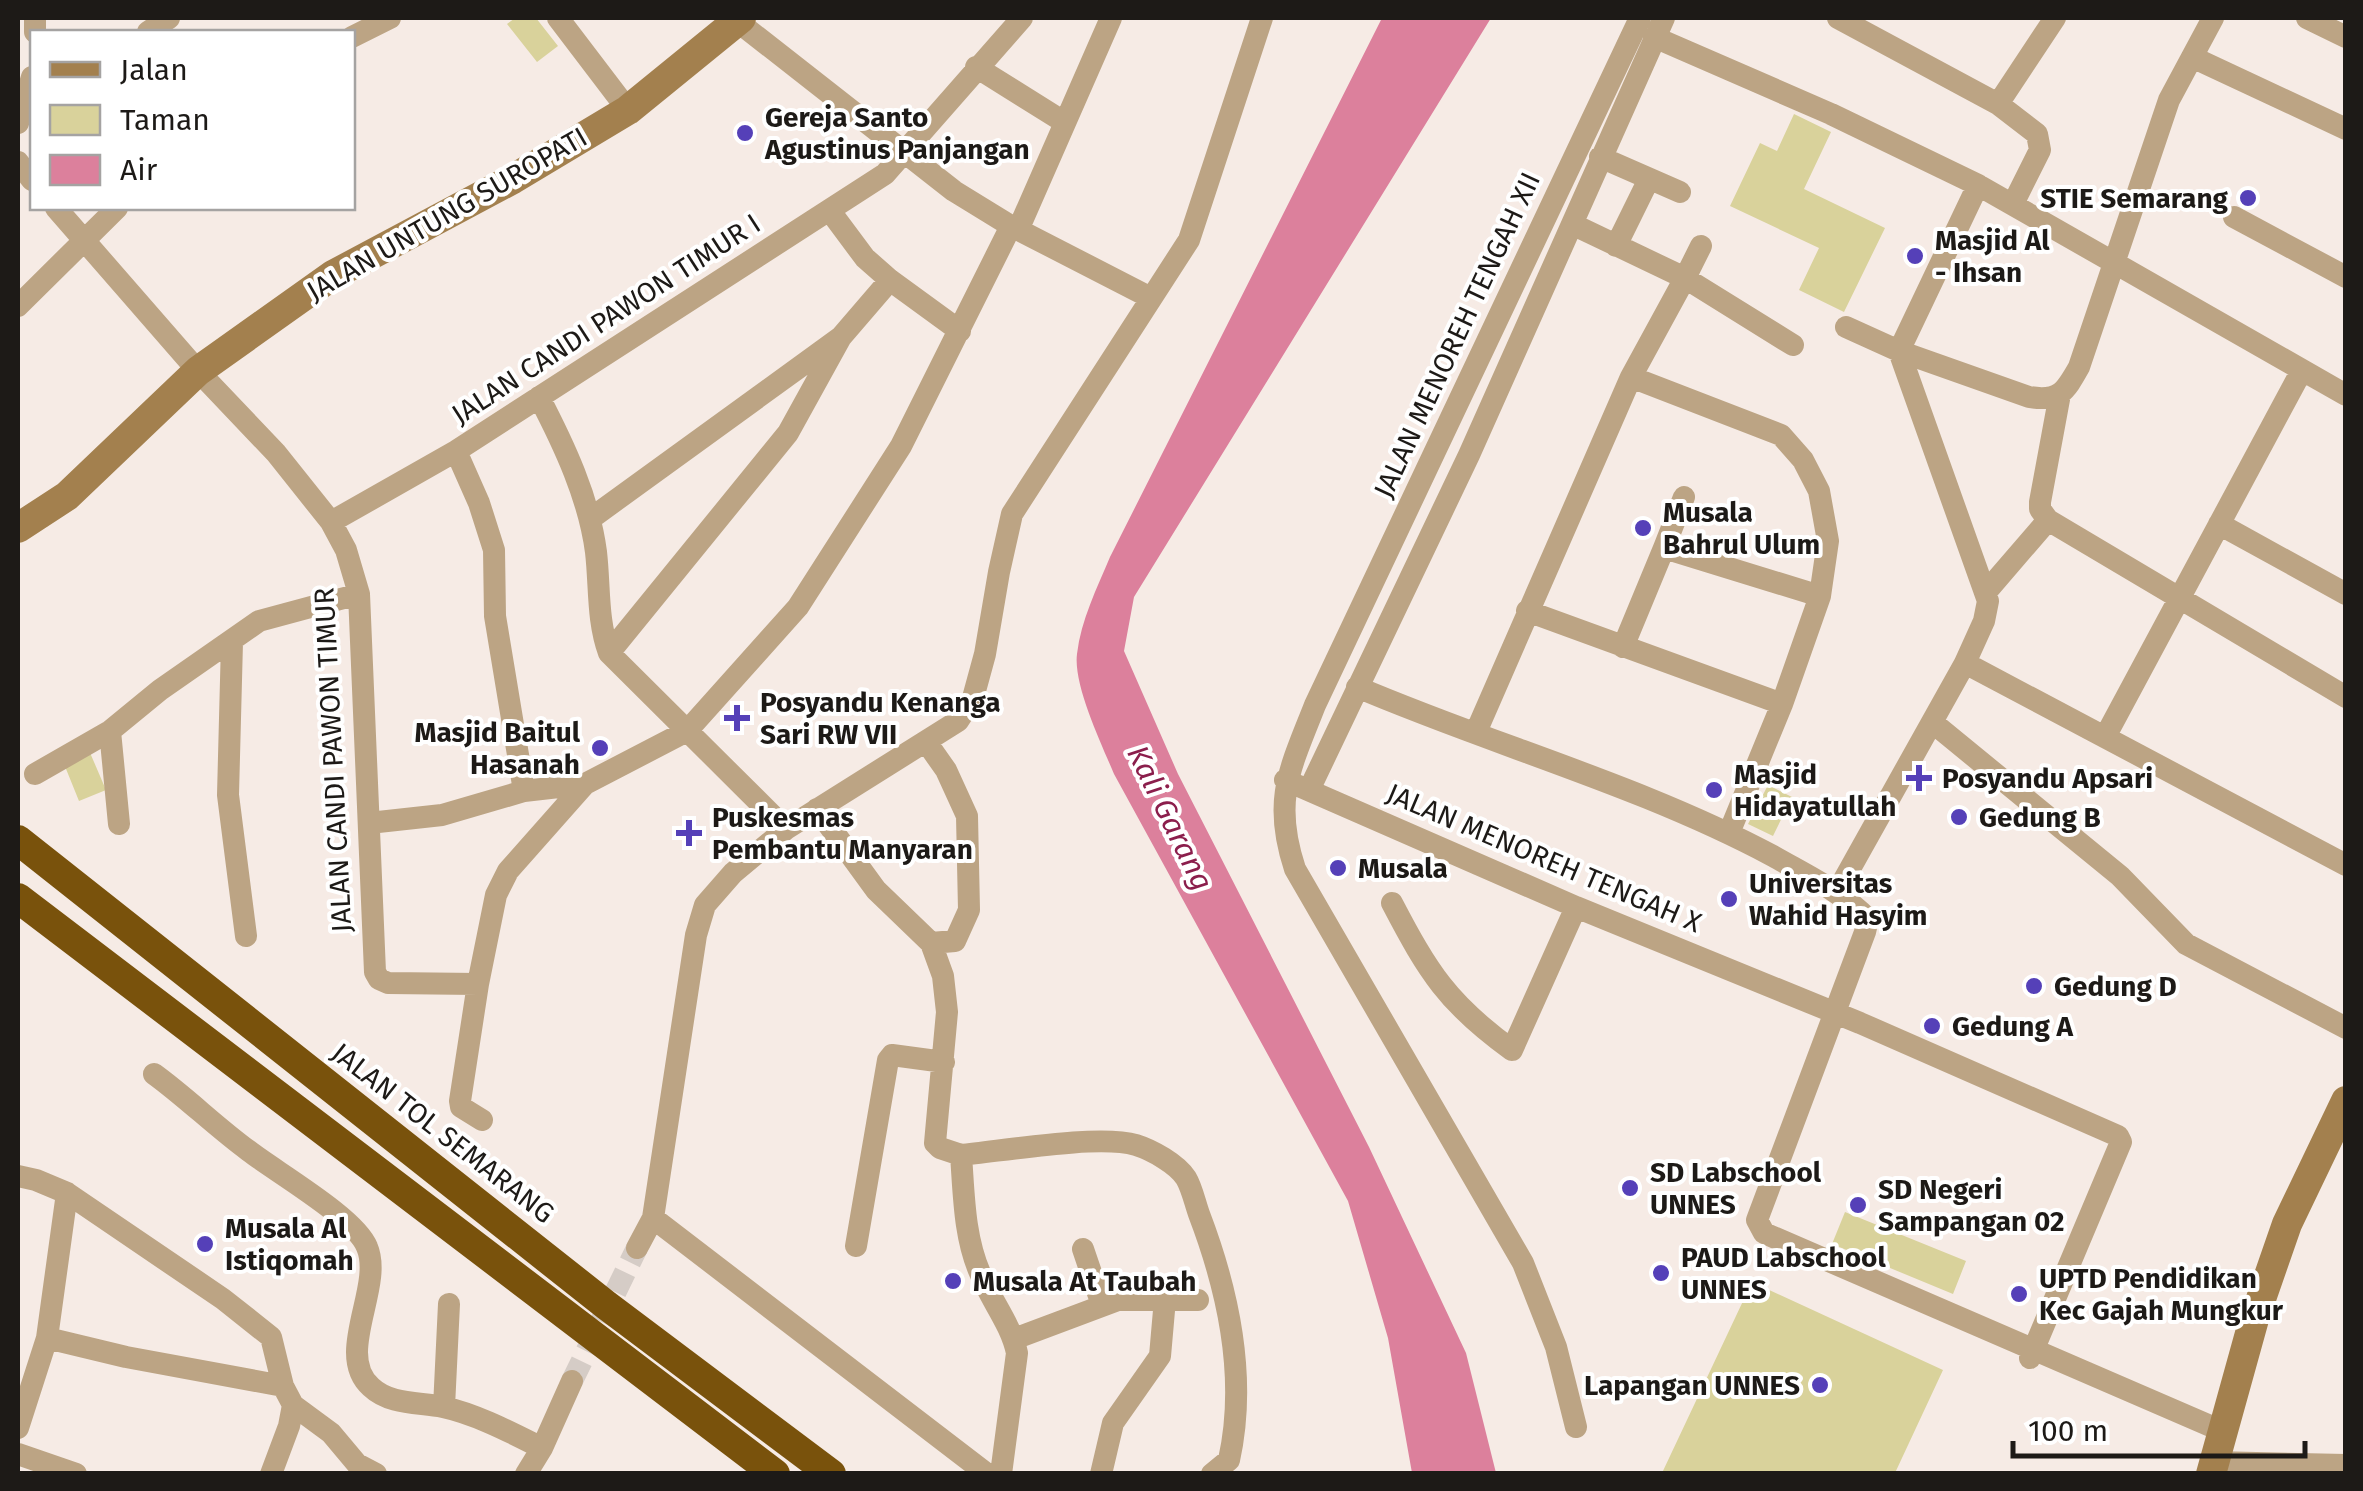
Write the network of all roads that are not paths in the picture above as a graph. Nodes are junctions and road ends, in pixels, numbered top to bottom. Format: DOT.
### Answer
graph roads {
  1 [pos="390,18"];
  2 [pos="558,18"];
  3 [pos="1022,18"];
  4 [pos="1111,18"];
  5 [pos="1262,18"];
  6 [pos="1640,18"];
  7 [pos="1838,18"];
  8 [pos="2055,18"];
  9 [pos="2212,18"];
  10 [pos="2307,18"];
  11 [pos="739,19"];
  12 [pos="1659,27"];
  13 [pos="355,36"];
  14 [pos="2346,37"];
  15 [pos="2192,57"];
  16 [pos="976,67"];
  17 [pos="30,84"];
  18 [pos="1998,104"];
  19 [pos="628,110"];
  20 [pos="1064,122"];
  21 [pos="18,123"];
  22 [pos="2346,129"];
  23 [pos="903,152"];
  24 [pos="1600,157"];
  25 [pos="1649,179"];
  26 [pos="1978,185"];
  27 [pos="1680,192"];
  28 [pos="2013,204"];
  29 [pos="58,210"];
  30 [pos="116,210"];
  31 [pos="830,211"];
  32 [pos="2234,217"];
  33 [pos="1574,225"];
  34 [pos="1014,228"];
  35 [pos="83,239"];
  36 [pos="1616,246"];
  37 [pos="1701,246"];
  38 [pos="2113,262"];
  39 [pos="1685,278"];
  40 [pos="2346,278"];
  41 [pos="890,280"];
  42 [pos="1151,298"];
  43 [pos="18,306"];
  44 [pos="1846,327"];
  45 [pos="960,331"];
  46 [pos="841,338"];
  47 [pos="1793,344"];
  48 [pos="1899,351"];
  49 [pos="198,370"];
  50 [pos="2302,370"];
  51 [pos="1630,377"];
  52 [pos="2060,394"];
  53 [pos="2346,395"];
  54 [pos="540,397"];
  55 [pos="456,451"];
  56 [pos="1684,497"];
  57 [pos="590,519"];
  58 [pos="2048,520"];
  59 [pos="331,522"];
  60 [pos="2219,524"];
  61 [pos="18,528"];
  62 [pos="1664,548"];
  63 [pos="1986,592"];
  64 [pos="359,594"];
  65 [pos="2346,594"];
  66 [pos="1820,596"];
  67 [pos="2180,596"];
  68 [pos="1527,611"];
  69 [pos="232,642"];
  70 [pos="1623,647"];
  71 [pos="609,654"];
  72 [pos="1965,663"];
  73 [pos="1357,688"];
  74 [pos="2346,696"];
  75 [pos="1782,704"];
  76 [pos="1932,722"];
  77 [pos="687,730"];
  78 [pos="110,731"];
  79 [pos="1476,732"];
  80 [pos="2105,737"];
  81 [pos="927,743"];
  82 [pos="34,774"];
  83 [pos="1286,780"];
  84 [pos="585,784"];
  85 [pos="524,790"];
  86 [pos="1310,790"];
  87 [pos="816,809"];
  88 [pos="369,822"];
  89 [pos="119,824"];
  90 [pos="786,829"];
  91 [pos="1729,833"];
  92 [pos="18,840"];
  93 [pos="2346,865"];
  94 [pos="1837,892"];
  95 [pos="18,898"];
  96 [pos="1392,903"];
  97 [pos="1576,907"];
  98 [pos="246,936"];
  99 [pos="931,942"];
  100 [pos="478,984"];
  101 [pos="1835,1013"];
  102 [pos="2346,1028"];
  103 [pos="944,1062"];
  104 [pos="154,1074"];
  105 [pos="2346,1102"];
  106 [pos="482,1120"];
  107 [pos="961,1155"];
  108 [pos="18,1176"];
  109 [pos="67,1193"];
  110 [pos="653,1218"];
  111 [pos="856,1246"];
  112 [pos="638,1248"];
  113 [pos="1083,1250"];
  114 [pos="1165,1299"];
  115 [pos="1198,1300"];
  116 [pos="449,1304"];
  117 [pos="1102,1305"];
  118 [pos="47,1338"];
  119 [pos="1014,1339"];
  120 [pos="2031,1354"];
  121 [pos="572,1381"];
  122 [pos="288,1395"];
  123 [pos="444,1407"];
  124 [pos="1576,1427"];
  125 [pos="18,1428"];
  126 [pos="2222,1431"];
  127 [pos="542,1448"];
  128 [pos="18,1454"];
  129 [pos="2346,1465"];
  130 [pos="2213,1468"];
  131 [pos="76,1474"];
  132 [pos="271,1474"];
  133 [pos="376,1474"];
  134 [pos="526,1474"];
  135 [pos="775,1474"];
  136 [pos="831,1474"];
  137 [pos="987,1474"];
  138 [pos="1001,1474"];
  139 [pos="1101,1474"];
  140 [pos="1212,1474"];
  1 -- 13 [label="street"];
  2 -- 19 [label="street"];
  3 -- 16 [label="street, JALAN CANDI PAWON TIMUR I"];
  4 -- 20 [label="street"];
  5 -- 42 [label="street"];
  6 -- 83 [label="street, JALAN MENOREH TENGAH XII"];
  7 -- 18 [label="street"];
  8 -- 18 [label="street"];
  9 -- 15 [label="street"];
  10 -- 14 [label="street"];
  11 -- 19 [label="main road, JALAN UNTUNG SUROPATI"];
  11 -- 23 [label="street"];
  12 -- 24 [label="street"];
  12 -- 26 [label="street"];
  15 -- 22 [label="street"];
  15 -- 38 [label="street"];
  16 -- 20 [label="street"];
  16 -- 23 [label="street, JALAN CANDI PAWON TIMUR I"];
  17 -- 21 [label="street"];
  18 -- 28 [label="street"];
  19 -- 49 [label="main road, JALAN UNTUNG SUROPATI"];
  20 -- 34 [label="street"];
  23 -- 31 [label="street, JALAN CANDI PAWON TIMUR I"];
  23 -- 34 [label="street"];
  24 -- 25 [label="street"];
  24 -- 33 [label="street"];
  25 -- 27 [label="street"];
  25 -- 36 [label="street"];
  26 -- 28 [label="street"];
  26 -- 48 [label="street"];
  28 -- 38 [label="street"];
  29 -- 35 [label="street, JALAN CANDI PAWON TIMUR"];
  30 -- 35 [label="street"];
  31 -- 41 [label="street"];
  31 -- 54 [label="street, JALAN CANDI PAWON TIMUR I"];
  32 -- 40 [label="street"];
  33 -- 36 [label="street"];
  33 -- 73 [label="street"];
  34 -- 42 [label="street"];
  34 -- 45 [label="street"];
  35 -- 43 [label="street"];
  35 -- 49 [label="street, JALAN CANDI PAWON TIMUR"];
  36 -- 39 [label="street"];
  37 -- 39 [label="street"];
  38 -- 50 [label="street"];
  38 -- 52 [label="street"];
  39 -- 47 [label="street"];
  39 -- 51 [label="street"];
  41 -- 45 [label="street"];
  41 -- 46 [label="street"];
  42 -- 81 [label="street"];
  44 -- 48 [label="street"];
  45 -- 77 [label="street"];
  46 -- 57 [label="street"];
  46 -- 71 [label="street"];
  48 -- 52 [label="street"];
  48 -- 63 [label="street"];
  49 -- 59 [label="street, JALAN CANDI PAWON TIMUR"];
  49 -- 61 [label="main road, JALAN UNTUNG SUROPATI"];
  50 -- 53 [label="street"];
  50 -- 60 [label="street"];
  51 -- 66 [label="street"];
  51 -- 68 [label="street"];
  52 -- 58 [label="street"];
  54 -- 55 [label="street, JALAN CANDI PAWON TIMUR I"];
  54 -- 57 [label="street"];
  55 -- 59 [label="street, JALAN CANDI PAWON TIMUR I"];
  55 -- 85 [label="street"];
  56 -- 62 [label="street"];
  57 -- 71 [label="street"];
  58 -- 63 [label="street"];
  58 -- 67 [label="street"];
  59 -- 64 [label="street, JALAN CANDI PAWON TIMUR"];
  60 -- 65 [label="street"];
  60 -- 67 [label="street"];
  62 -- 66 [label="street"];
  62 -- 70 [label="street"];
  63 -- 72 [label="street"];
  64 -- 69 [label="street"];
  64 -- 88 [label="street, JALAN CANDI PAWON TIMUR"];
  66 -- 75 [label="street"];
  67 -- 74 [label="street"];
  67 -- 80 [label="street"];
  68 -- 70 [label="street"];
  68 -- 79 [label="street"];
  69 -- 78 [label="street"];
  69 -- 98 [label="street"];
  70 -- 75 [label="street"];
  71 -- 77 [label="street"];
  72 -- 76 [label="street"];
  72 -- 80 [label="street"];
  73 -- 79 [label="street"];
  73 -- 86 [label="street"];
  75 -- 91 [label="street"];
  76 -- 94 [label="street"];
  76 -- 102 [label="street"];
  77 -- 84 [label="street"];
  77 -- 90 [label="street"];
  78 -- 82 [label="street"];
  78 -- 89 [label="street"];
  79 -- 91 [label="street"];
  80 -- 93 [label="street"];
  81 -- 87 [label="street"];
  81 -- 99 [label="street"];
  83 -- 86 [label="street, JALAN MENOREH TENGAH X"];
  83 -- 124 [label="street, JALAN MENOREH TENGAH XII"];
  84 -- 85 [label="street"];
  84 -- 100 [label="street"];
  85 -- 88 [label="street"];
  86 -- 97 [label="street, JALAN MENOREH TENGAH X"];
  87 -- 90 [label="street"];
  87 -- 99 [label="street"];
  88 -- 100 [label="street, JALAN CANDI PAWON TIMUR"];
  90 -- 110 [label="street"];
  91 -- 94 [label="street"];
  92 -- 136 [label="highway, JALAN TOL SEMARANG"];
  94 -- 101 [label="street"];
  95 -- 135 [label="highway"];
  96 -- 97 [label="street"];
  97 -- 101 [label="street, JALAN MENOREH TENGAH X"];
  99 -- 103 [label="street"];
  100 -- 106 [label="street"];
  101 -- 120 [label="street"];
  101 -- 120 [label="street, JALAN MENOREH TENGAH X"];
  103 -- 107 [label="street"];
  103 -- 111 [label="street"];
  104 -- 123 [label="street"];
  105 -- 126 [label="main road"];
  107 -- 119 [label="street"];
  107 -- 140 [label="street"];
  108 -- 109 [label="street"];
  109 -- 118 [label="street"];
  109 -- 122 [label="street"];
  110 -- 112 [label="street"];
  110 -- 137 [label="street"];
  113 -- 117 [label="street"];
  114 -- 115 [label="street"];
  114 -- 117 [label="street"];
  114 -- 139 [label="street"];
  116 -- 123 [label="street"];
  117 -- 119 [label="street"];
  118 -- 122 [label="street"];
  118 -- 125 [label="street"];
  119 -- 138 [label="street"];
  120 -- 126 [label="street"];
  121 -- 127 [label="street"];
  122 -- 132 [label="street"];
  122 -- 133 [label="street"];
  123 -- 127 [label="street"];
  126 -- 130 [label="main road"];
  127 -- 134 [label="street"];
  128 -- 131 [label="street"];
  129 -- 130 [label="street"];
}
